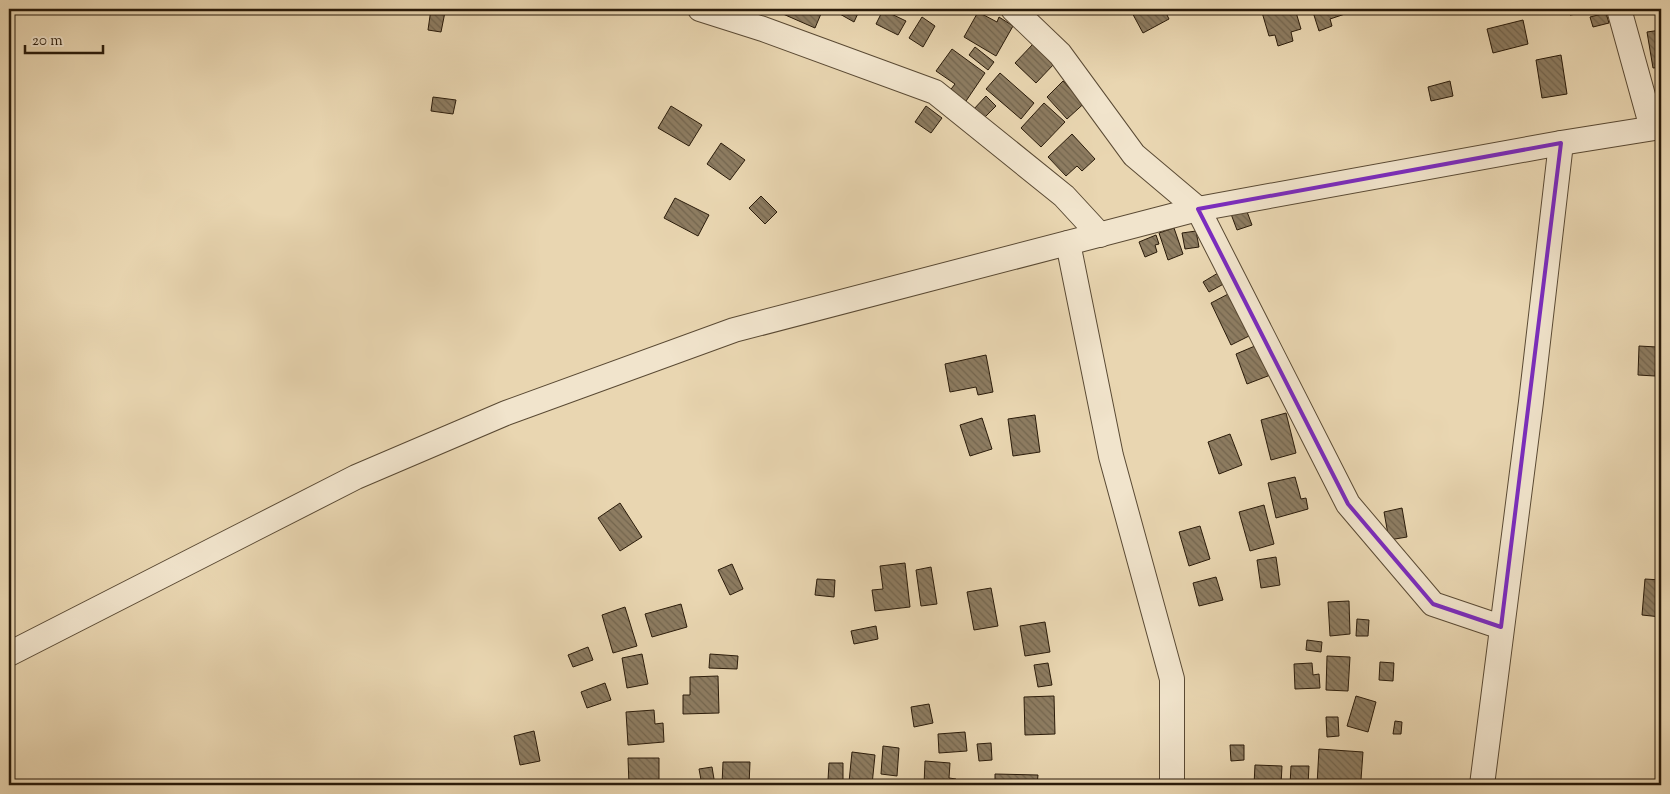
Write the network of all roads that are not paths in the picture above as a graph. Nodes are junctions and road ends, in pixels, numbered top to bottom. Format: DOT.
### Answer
graph roads {
  1 [pos="700,9"];
  2 [pos="1013,9"];
  3 [pos="1619,9"];
  4 [pos="1657,127"];
  5 [pos="1561,143"];
  6 [pos="1198,209"];
  7 [pos="1100,235"];
  8 [pos="1068,243"];
  9 [pos="1501,627"];
  10 [pos="9,654"];
  11 [pos="1172,785"];
  12 [pos="1482,785"];
  1 -- 7 [label="street"];
  2 -- 6 [label="street"];
  3 -- 4 [label="street"];
  4 -- 5 [label="street"];
  5 -- 6 [label="street"];
  5 -- 9 [label="street"];
  6 -- 7 [label="street"];
  6 -- 9 [label="street"];
  7 -- 8 [label="street"];
  8 -- 10 [label="street"];
  8 -- 11 [label="street"];
  9 -- 12 [label="street"];
}
